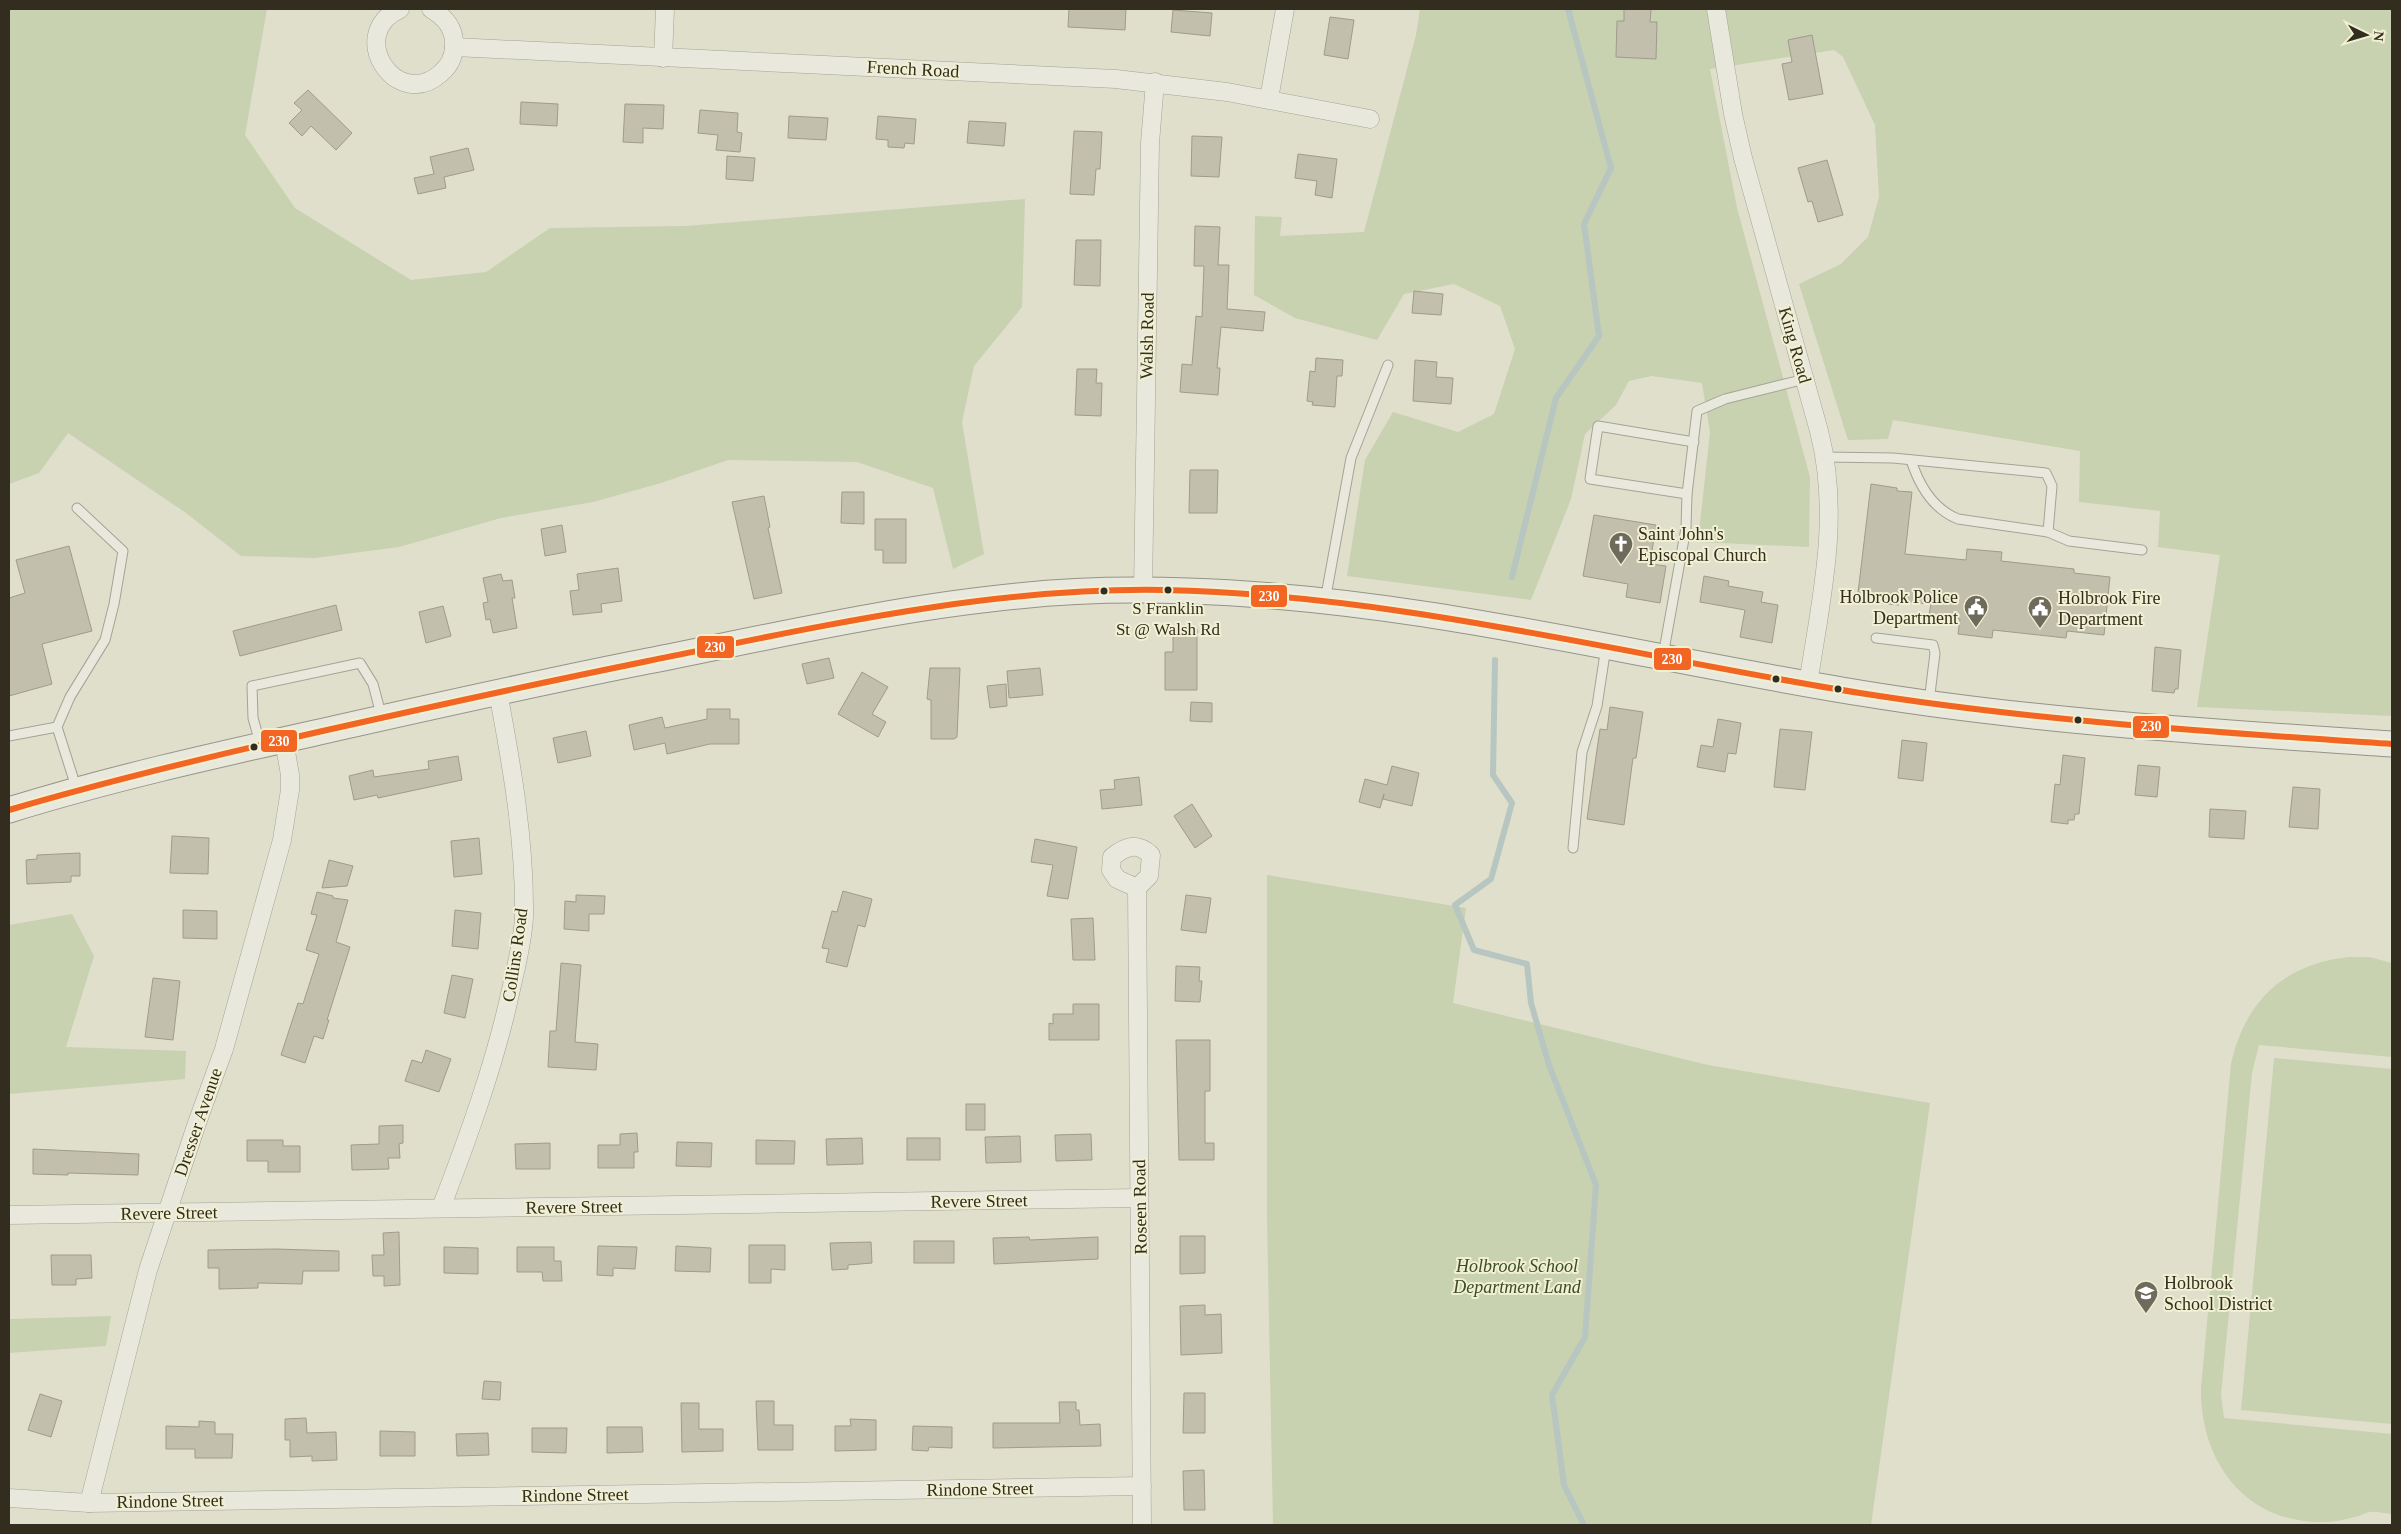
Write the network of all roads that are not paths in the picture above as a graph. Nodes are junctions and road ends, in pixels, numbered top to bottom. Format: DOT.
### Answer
graph roads {
  1 [pos="400,9"];
  2 [pos="431,9"];
  3 [pos="665,9"];
  4 [pos="1285,9"];
  5 [pos="1716,9"];
  6 [pos="454,47"];
  7 [pos="663,58"];
  8 [pos="1155,82"];
  9 [pos="1269,99"];
  10 [pos="1370,119"];
  11 [pos="1388,365"];
  12 [pos="1805,379"];
  13 [pos="1694,442"];
  14 [pos="1825,457"];
  15 [pos="1911,460"];
  16 [pos="1687,494"];
  17 [pos="77,508"];
  18 [pos="2048,532"];
  19 [pos="2142,550"];
  20 [pos="1143,590"];
  21 [pos="1325,601"];
  22 [pos="1876,638"];
  23 [pos="1606,647"];
  24 [pos="1662,658"];
  25 [pos="1808,684"];
  26 [pos="498,692"];
  27 [pos="1929,704"];
  28 [pos="382,718"];
  29 [pos="57,727"];
  30 [pos="9,736"];
  31 [pos="284,740"];
  32 [pos="2392,744"];
  33 [pos="260,745"];
  34 [pos="77,790"];
  35 [pos="9,810"];
  36 [pos="1573,848"];
  37 [pos="1138,888"];
  38 [pos="1139,1198"];
  39 [pos="441,1208"];
  40 [pos="167,1214"];
  41 [pos="9,1215"];
  42 [pos="1142,1486"];
  43 [pos="9,1498"];
  44 [pos="89,1503"];
  45 [pos="1142,1525"];
  1 -- 6 [label="street"];
  2 -- 6 [label="street"];
  3 -- 7 [label="street"];
  4 -- 9 [label="street"];
  5 -- 12 [label="street, King Road"];
  6 -- 7 [label="street, French Road"];
  7 -- 8 [label="street, French Road"];
  8 -- 9 [label="street, French Road"];
  8 -- 20 [label="street, Walsh Road"];
  9 -- 10 [label="street, French Road"];
  11 -- 21 [label="lane"];
  12 -- 13 [label="lane"];
  12 -- 14 [label="street, King Road"];
  13 -- 16 [label="lane"];
  13 -- 16 [label="lane"];
  14 -- 15 [label="lane"];
  14 -- 25 [label="street, King Road"];
  15 -- 18 [label="lane"];
  15 -- 18 [label="lane"];
  16 -- 24 [label="lane"];
  17 -- 29 [label="lane"];
  18 -- 19 [label="lane"];
  20 -- 21 [label="main road"];
  20 -- 26 [label="main road"];
  21 -- 23 [label="main road"];
  22 -- 27 [label="lane"];
  23 -- 24 [label="main road"];
  23 -- 36 [label="lane"];
  24 -- 25 [label="main road"];
  25 -- 27 [label="main road"];
  26 -- 28 [label="main road"];
  26 -- 39 [label="street, Collins Road"];
  27 -- 32 [label="main road"];
  28 -- 31 [label="main road"];
  28 -- 33 [label="lane"];
  29 -- 30 [label="lane"];
  29 -- 34 [label="lane"];
  31 -- 33 [label="main road"];
  31 -- 40 [label="street, Dresser Avenue"];
  33 -- 34 [label="main road"];
  34 -- 35 [label="main road"];
  37 -- 38 [label="street, Roseen Road"];
  38 -- 39 [label="street, Revere Street"];
  38 -- 42 [label="street, Roseen Road"];
  39 -- 40 [label="street, Revere Street"];
  40 -- 41 [label="street, Revere Street"];
  40 -- 44 [label="street, Dresser Avenue"];
  42 -- 44 [label="street, Rindone Street"];
  42 -- 45 [label="street, Roseen Road"];
  43 -- 44 [label="street, Rindone Street"];
}
